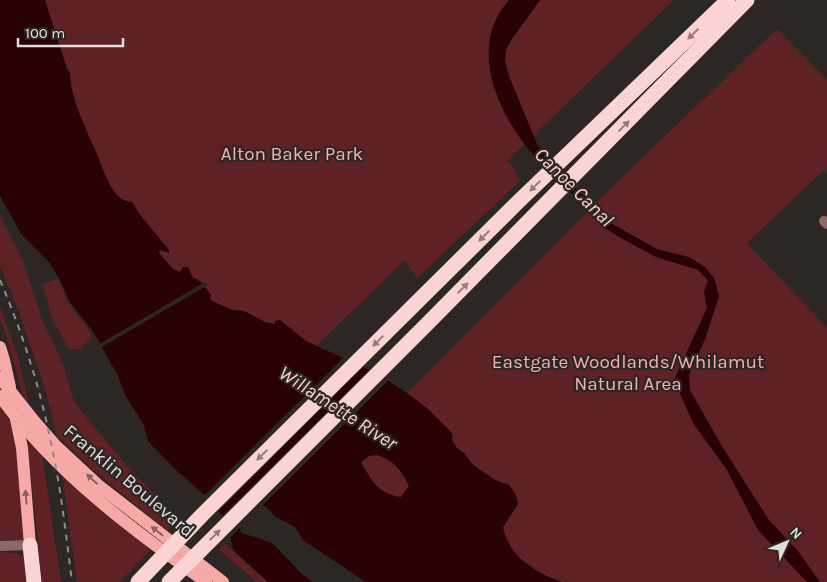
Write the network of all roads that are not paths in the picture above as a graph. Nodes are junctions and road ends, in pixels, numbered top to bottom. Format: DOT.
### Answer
graph roads {
  1 [pos="728,0"];
  2 [pos="747,0"];
  3 [pos="0,347"];
  4 [pos="0,378"];
  5 [pos="0,396"];
  6 [pos="126,514"];
  7 [pos="0,546"];
  8 [pos="30,546"];
  9 [pos="34,582"];
  10 [pos="138,582"];
  11 [pos="169,582"];
  12 [pos="206,582"];
  13 [pos="223,582"];
  1 -- 10 [label="highway, one-way"];
  11 -- 2 [label="highway, one-way"];
  8 -- 3 [label="main road, one-way"];
  6 -- 4 [label="main road, Franklin Boulevard, one-way"];
  5 -- 6 [label="main road, Franklin Boulevard"];
  6 -- 12 [label="main road, Franklin Boulevard"];
  13 -- 6 [label="main road, Franklin Boulevard, one-way"];
  7 -- 8 [label="street"];
  8 -- 9 [label="highway"];
}
